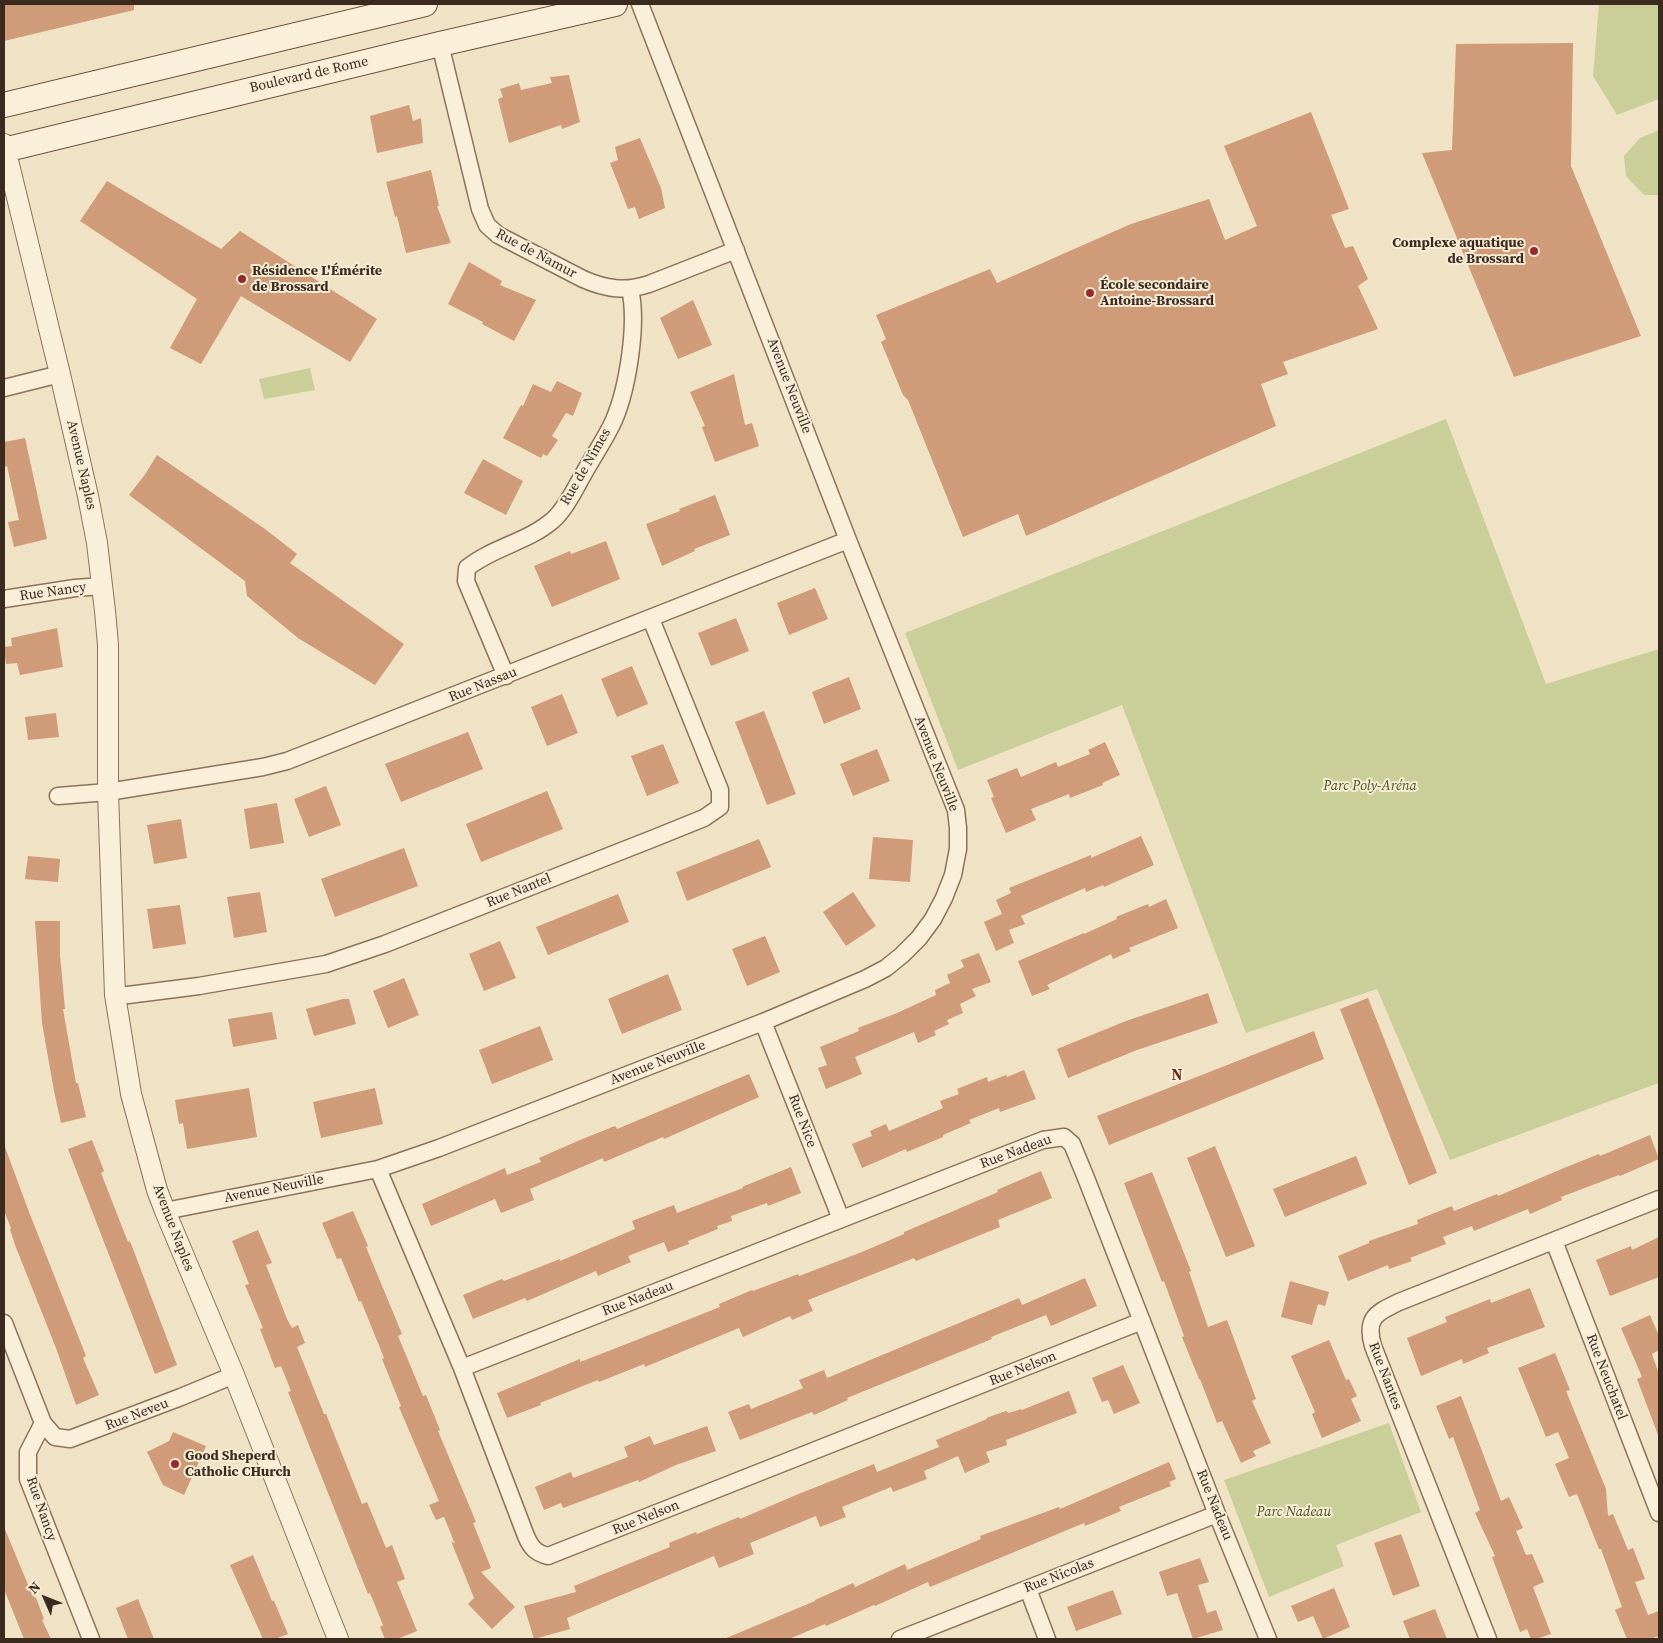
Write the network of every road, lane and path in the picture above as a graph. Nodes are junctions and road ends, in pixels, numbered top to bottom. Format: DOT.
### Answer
graph roads {
  1 [pos="425,4"];
  2 [pos="615,4"];
  3 [pos="640,4"];
  4 [pos="440,44"];
  5 [pos="4,106"];
  6 [pos="4,148"];
  7 [pos="736,250"];
  8 [pos="630,289"];
  9 [pos="60,374"];
  10 [pos="4,388"];
  11 [pos="848,540"];
  12 [pos="102,586"];
  13 [pos="4,599"];
  14 [pos="651,619"];
  15 [pos="506,676"];
  16 [pos="108,792"];
  17 [pos="58,796"];
  18 [pos="115,995"];
  19 [pos="763,1022"];
  20 [pos="378,1169"];
  21 [pos="1659,1199"];
  22 [pos="165,1211"];
  23 [pos="841,1219"];
  24 [pos="1554,1241"];
  25 [pos="1142,1321"];
  26 [pos="4,1323"];
  27 [pos="462,1368"];
  28 [pos="234,1375"];
  29 [pos="43,1423"];
  30 [pos="1659,1513"];
  31 [pos="1217,1514"];
  32 [pos="1028,1588"];
  33 [pos="91,1639"];
  34 [pos="338,1639"];
  35 [pos="900,1639"];
  36 [pos="1047,1639"];
  37 [pos="1268,1639"];
  38 [pos="1488,1639"];
  1 -- 5 [label="main road"];
  2 -- 4 [label="main road, Boulevard de Rome"];
  3 -- 7 [label="street, Avenue Neuville"];
  4 -- 6 [label="main road, Boulevard de Rome"];
  4 -- 8 [label="street, Rue de Namur"];
  6 -- 9 [label="street, Avenue Naples"];
  7 -- 8 [label="street, Rue de Namur"];
  7 -- 11 [label="street, Avenue Neuville"];
  8 -- 15 [label="street, Rue de Nîmes"];
  9 -- 10 [label="street"];
  9 -- 12 [label="street, Avenue Naples"];
  11 -- 14 [label="street, Rue Nassau"];
  11 -- 19 [label="street, Avenue Neuville"];
  12 -- 13 [label="street, Rue Nancy"];
  12 -- 16 [label="street, Avenue Naples"];
  14 -- 15 [label="street, Rue Nassau"];
  14 -- 18 [label="street, Rue Nantel"];
  15 -- 16 [label="street, Rue Nassau"];
  16 -- 17 [label="street"];
  16 -- 18 [label="street, Avenue Naples"];
  18 -- 22 [label="street, Avenue Naples"];
  19 -- 20 [label="street, Avenue Neuville"];
  19 -- 23 [label="street, Rue Nice"];
  20 -- 22 [label="street, Avenue Neuville"];
  20 -- 27 [label="street, Rue Nelson"];
  21 -- 24 [label="street, Rue Nantes"];
  22 -- 28 [label="street, Avenue Naples"];
  23 -- 25 [label="street, Rue Nadeau"];
  23 -- 27 [label="street, Rue Nadeau"];
  24 -- 30 [label="street, Rue Neuchatel"];
  24 -- 38 [label="street, Rue Nantes"];
  25 -- 27 [label="street, Rue Nelson"];
  25 -- 31 [label="street, Rue Nadeau"];
  26 -- 29 [label="street"];
  28 -- 29 [label="street, Rue Neveu"];
  28 -- 34 [label="street, Avenue Naples"];
  29 -- 33 [label="street, Rue Nancy"];
  31 -- 32 [label="street, Rue Nicolas"];
  31 -- 37 [label="street, Rue Nadeau"];
  32 -- 35 [label="street, Rue Nicolas"];
  32 -- 36 [label="street"];
}
